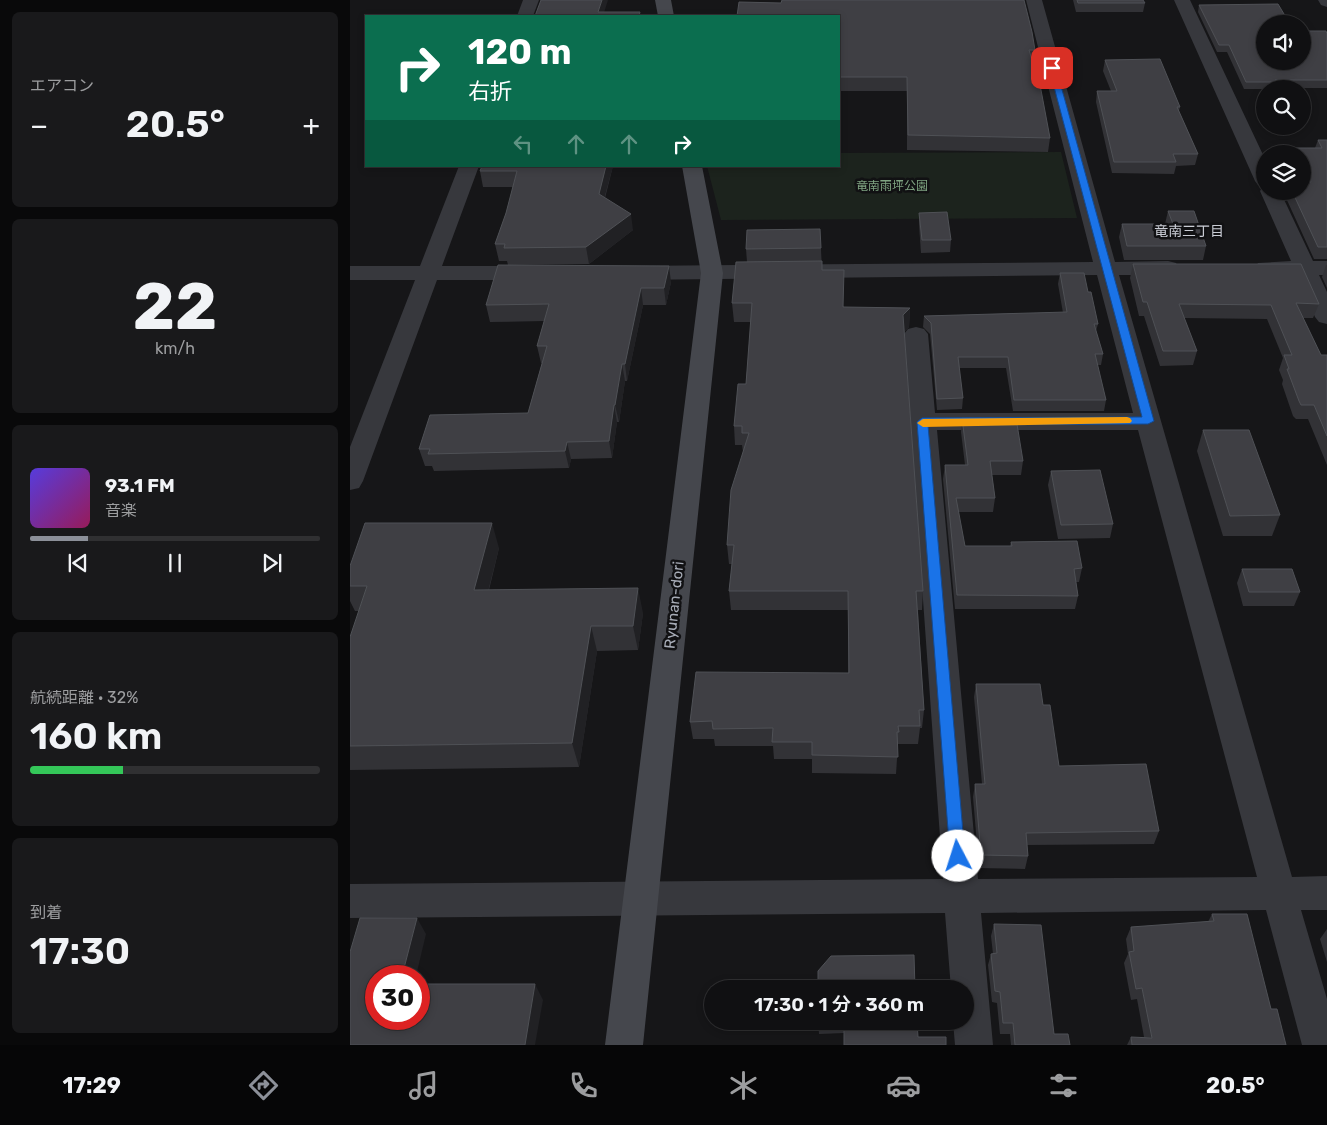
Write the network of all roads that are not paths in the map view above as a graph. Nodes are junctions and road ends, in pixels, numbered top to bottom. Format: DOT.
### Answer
graph roads {
  1 [pos="531,0"];
  2 [pos="663,0"];
  3 [pos="1034,0"];
  4 [pos="1182,0"];
  5 [pos="525,15"];
  6 [pos="666,15"];
  7 [pos="1256,161"];
  8 [pos="469,167"];
  9 [pos="692,167"];
  10 [pos="1274,200"];
  11 [pos="1106,268"];
  12 [pos="1185,268"];
  13 [pos="1245,268"];
  14 [pos="1305,268"];
  15 [pos="1327,268"];
  16 [pos="350,273"];
  17 [pos="556,273"];
  18 [pos="614,273"];
  19 [pos="712,273"];
  20 [pos="430,274"];
  21 [pos="1327,317"];
  22 [pos="916,334"];
  23 [pos="1148,421"];
  24 [pos="922,422"];
  25 [pos="350,481"];
  26 [pos="1280,893"];
  27 [pos="1327,893"];
  28 [pos="961,895"];
  29 [pos="640,897"];
  30 [pos="350,901"];
  31 [pos="624,1045"];
  32 [pos="974,1045"];
  33 [pos="1321,1045"];
  1 -- 5 [label="street"];
  2 -- 6 [label="street"];
  3 -- 11 [label="street"];
  4 -- 7 [label="street"];
  8 -- 20 [label="street"];
  9 -- 19 [label="street, Ryunan-dori"];
  10 -- 14 [label="street"];
  11 -- 12 [label="street"];
  11 -- 19 [label="street"];
  11 -- 23 [label="street"];
  13 -- 14 [label="street"];
  14 -- 15 [label="street"];
  14 -- 21 [label="street"];
  16 -- 20 [label="street"];
  17 -- 20 [label="street"];
  18 -- 19 [label="street"];
  19 -- 29 [label="street, Ryunan-dori"];
  20 -- 25 [label="street"];
  22 -- 24 [label="street"];
  23 -- 24 [label="street"];
  23 -- 26 [label="street"];
  24 -- 28 [label="street"];
  26 -- 27 [label="street"];
  26 -- 28 [label="street"];
  26 -- 33 [label="street"];
  28 -- 29 [label="street"];
  28 -- 32 [label="street"];
  29 -- 30 [label="street"];
  29 -- 31 [label="street, Ryunan-dori"];
}
